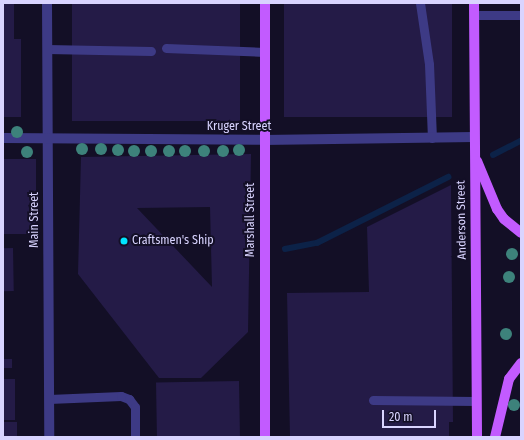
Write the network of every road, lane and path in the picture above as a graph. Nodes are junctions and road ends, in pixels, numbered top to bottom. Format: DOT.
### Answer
graph roads {
  1 [pos="47,3"];
  2 [pos="265,3"];
  3 [pos="420,3"];
  4 [pos="474,3"];
  5 [pos="474,15"];
  6 [pos="521,15"];
  7 [pos="166,48"];
  8 [pos="48,49"];
  9 [pos="151,51"];
  10 [pos="264,52"];
  11 [pos="474,137"];
  12 [pos="3,138"];
  13 [pos="48,138"];
  14 [pos="432,138"];
  15 [pos="263,140"];
  16 [pos="474,153"];
  17 [pos="518,231"];
  18 [pos="521,363"];
  19 [pos="48,399"];
  20 [pos="373,400"];
  21 [pos="476,401"];
  22 [pos="49,437"];
  23 [pos="135,437"];
  24 [pos="265,437"];
  25 [pos="477,437"];
  26 [pos="495,437"];
  1 -- 8 [label="street, Main Street"];
  2 -- 10 [label="main road, Marshall Street"];
  3 -- 14 [label="lane"];
  4 -- 5 [label="main road, Anderson Street"];
  5 -- 6 [label="lane"];
  5 -- 11 [label="main road, Anderson Street"];
  7 -- 10 [label="lane"];
  8 -- 9 [label="lane"];
  8 -- 13 [label="street, Main Street"];
  10 -- 15 [label="main road, Marshall Street"];
  11 -- 14 [label="street, Kruger Street"];
  11 -- 16 [label="main road, Anderson Street"];
  12 -- 13 [label="street, Kruger Street"];
  13 -- 15 [label="street, Kruger Street"];
  13 -- 19 [label="street, Main Street"];
  14 -- 15 [label="street, Kruger Street"];
  15 -- 24 [label="main road, Marshall Street"];
  16 -- 17 [label="main road"];
  16 -- 21 [label="main road, Anderson Street"];
  18 -- 26 [label="main road"];
  19 -- 22 [label="street, Main Street"];
  19 -- 23 [label="lane"];
  20 -- 21 [label="lane"];
  21 -- 25 [label="main road, Anderson Street"];
}
